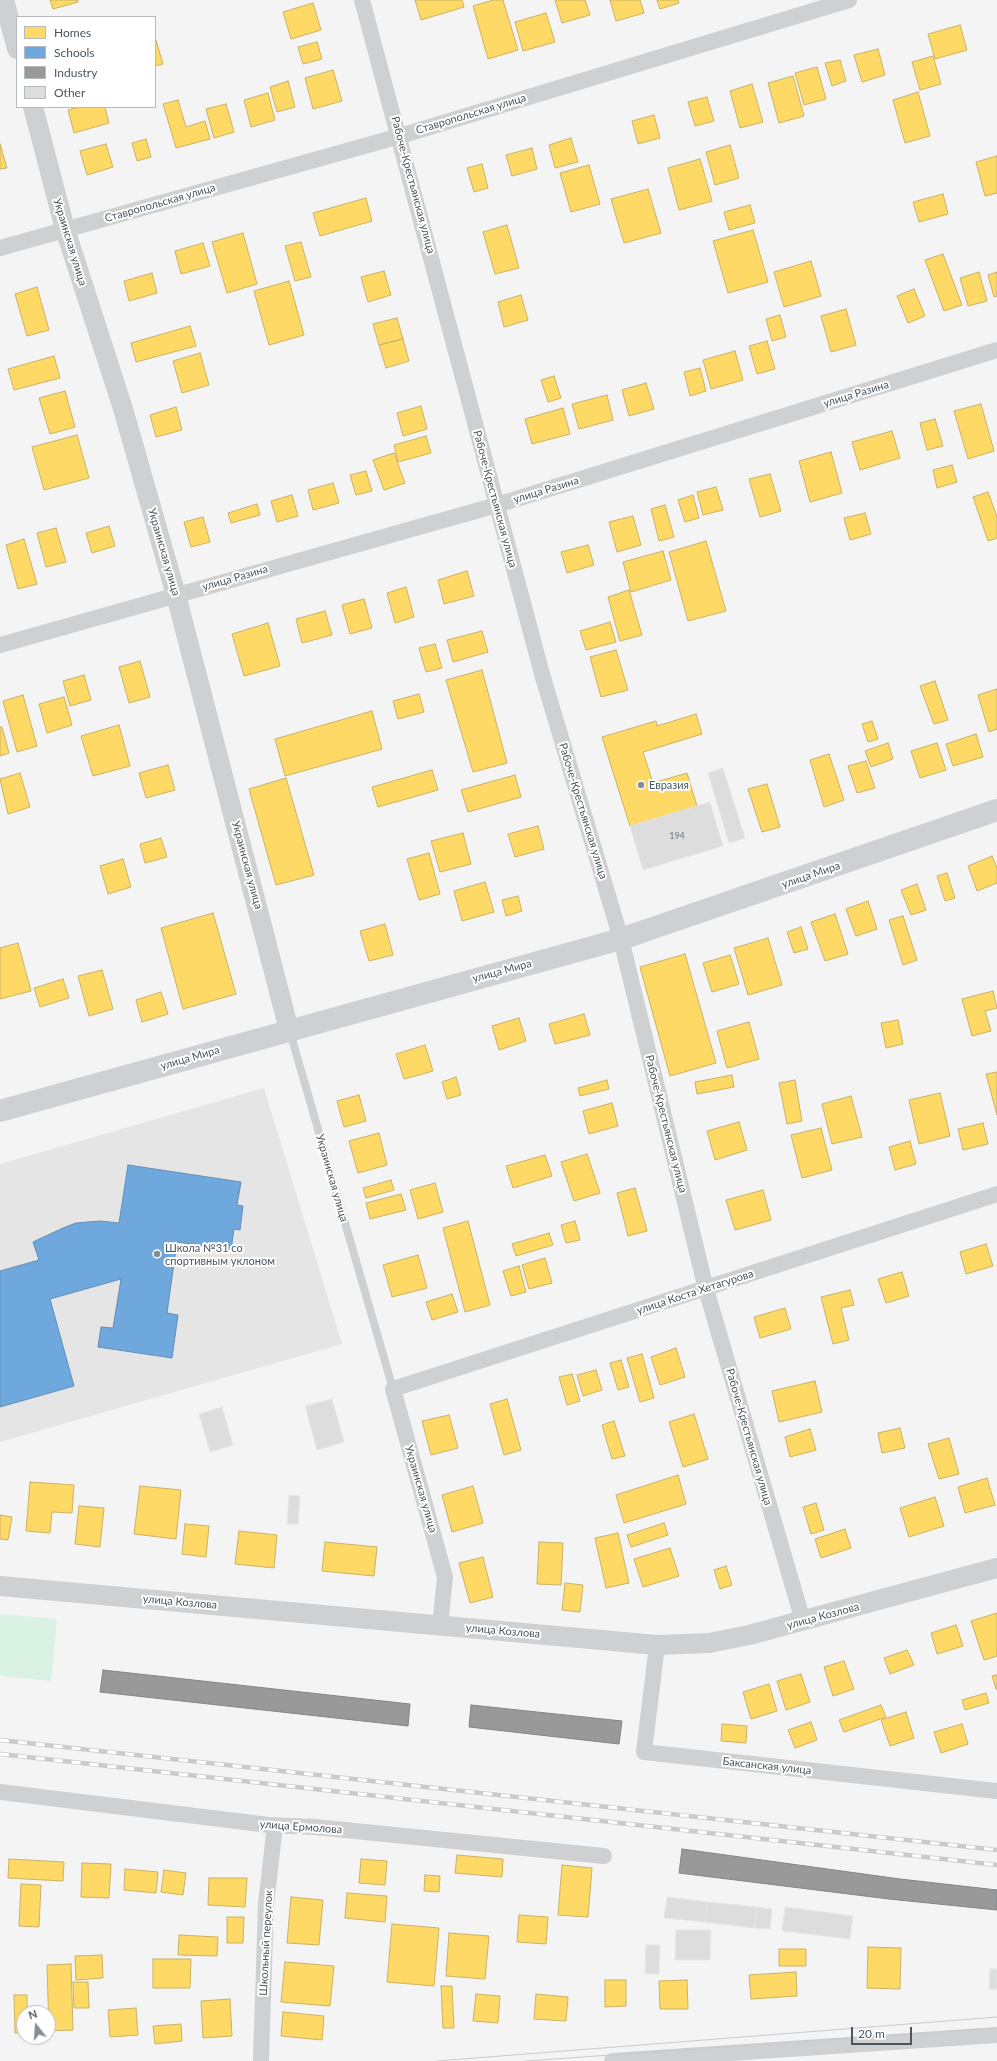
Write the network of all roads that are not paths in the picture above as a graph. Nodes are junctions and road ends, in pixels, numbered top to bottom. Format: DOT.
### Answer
graph roads {
  1 [pos="4,0"];
  2 [pos="362,0"];
  3 [pos="849,0"];
  4 [pos="16,45"];
  5 [pos="33,108"];
  6 [pos="400,136"];
  7 [pos="65,229"];
  8 [pos="0,248"];
  9 [pos="997,350"];
  10 [pos="497,505"];
  11 [pos="176,595"];
  12 [pos="0,645"];
  13 [pos="997,810"];
  14 [pos="621,939"];
  15 [pos="289,1030"];
  16 [pos="0,1111"];
  17 [pos="997,1194"];
  18 [pos="706,1289"];
  19 [pos="393,1388"];
  20 [pos="997,1568"];
  21 [pos="0,1586"];
  22 [pos="803,1621"];
  23 [pos="440,1626"];
  24 [pos="658,1645"];
  25 [pos="997,1791"];
  26 [pos="0,1792"];
  27 [pos="275,1825"];
  28 [pos="604,1856"];
  29 [pos="997,2035"];
  30 [pos="776,2055"];
  31 [pos="261,2061"];
  32 [pos="612,2061"];
  1 -- 4 [label="street"];
  2 -- 6 [label="street, Рабоче-Крестьянская улица"];
  3 -- 6 [label="street, Ставропольская улица"];
  5 -- 7 [label="street, Украинская улица"];
  6 -- 7 [label="street, Ставропольская улица"];
  6 -- 10 [label="street, Рабоче-Крестьянская улица"];
  7 -- 8 [label="street, Ставропольская улица"];
  7 -- 11 [label="street, Украинская улица"];
  9 -- 10 [label="street, улица Разина"];
  10 -- 11 [label="street, улица Разина"];
  10 -- 14 [label="street, Рабоче-Крестьянская улица"];
  11 -- 12 [label="street, улица Разина"];
  11 -- 15 [label="street, Украинская улица"];
  13 -- 14 [label="main road, улица Мира"];
  14 -- 15 [label="main road, улица Мира"];
  14 -- 18 [label="street, Рабоче-Крестьянская улица"];
  15 -- 16 [label="main road, улица Мира"];
  15 -- 19 [label="lane, Украинская улица"];
  17 -- 18 [label="street, улица Коста Хетагурова"];
  18 -- 19 [label="street, улица Коста Хетагурова"];
  18 -- 22 [label="street, Рабоче-Крестьянская улица"];
  19 -- 23 [label="street, Украинская улица"];
  20 -- 22 [label="street, улица Козлова"];
  21 -- 23 [label="street, улица Козлова"];
  22 -- 24 [label="street, улица Козлова"];
  23 -- 24 [label="street, улица Козлова"];
  24 -- 25 [label="street, Баксанская улица"];
  26 -- 27 [label="street, улица Ермолова"];
  27 -- 28 [label="street, улица Ермолова"];
  27 -- 31 [label="street, Школьный переулок"];
  29 -- 30 [label="street"];
  30 -- 32 [label="street"];
}
